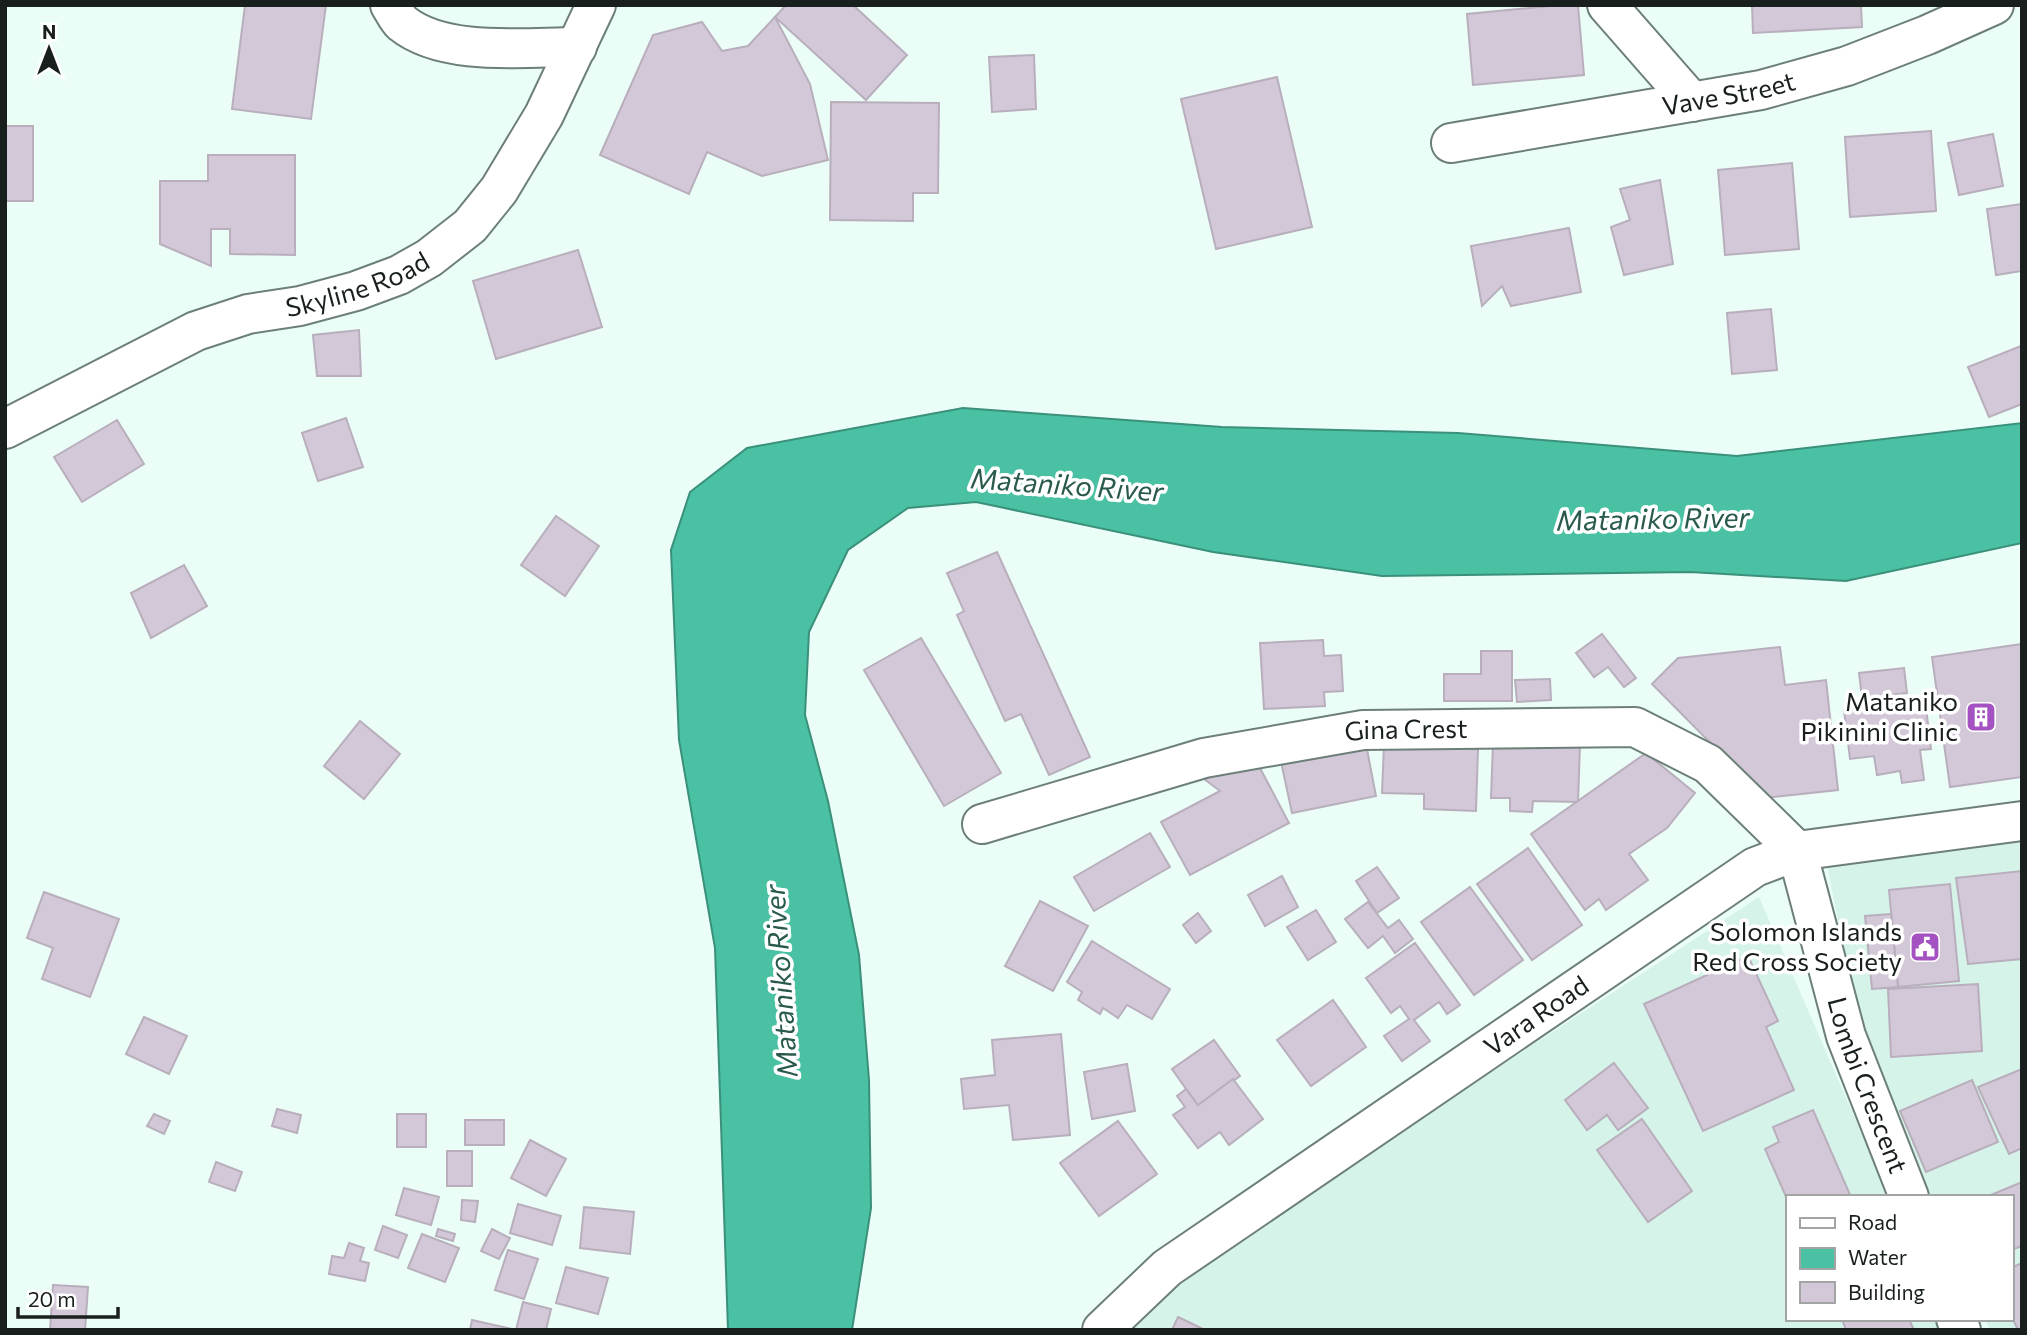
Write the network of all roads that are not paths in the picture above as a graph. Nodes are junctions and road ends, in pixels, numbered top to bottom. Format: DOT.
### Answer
graph roads {
  1 [pos="390,5"];
  2 [pos="596,5"];
  3 [pos="1607,5"];
  4 [pos="1994,5"];
  5 [pos="577,47"];
  6 [pos="1692,102"];
  7 [pos="1451,143"];
  8 [pos="5,429"];
  9 [pos="2022,821"];
  10 [pos="982,824"];
  11 [pos="1797,851"];
  12 [pos="1908,1195"];
  13 [pos="1102,1330"];
  1 -- 5 [label="street"];
  2 -- 5 [label="street, Skyline Road"];
  3 -- 6 [label="street"];
  4 -- 6 [label="street, Vave Street"];
  5 -- 8 [label="street, Skyline Road"];
  6 -- 7 [label="street, Vave Street"];
  9 -- 11 [label="street, Vara Road"];
  10 -- 11 [label="street, Gina Crest"];
  11 -- 12 [label="street, Lombi Crescent"];
  11 -- 13 [label="street, Vara Road"];
}
